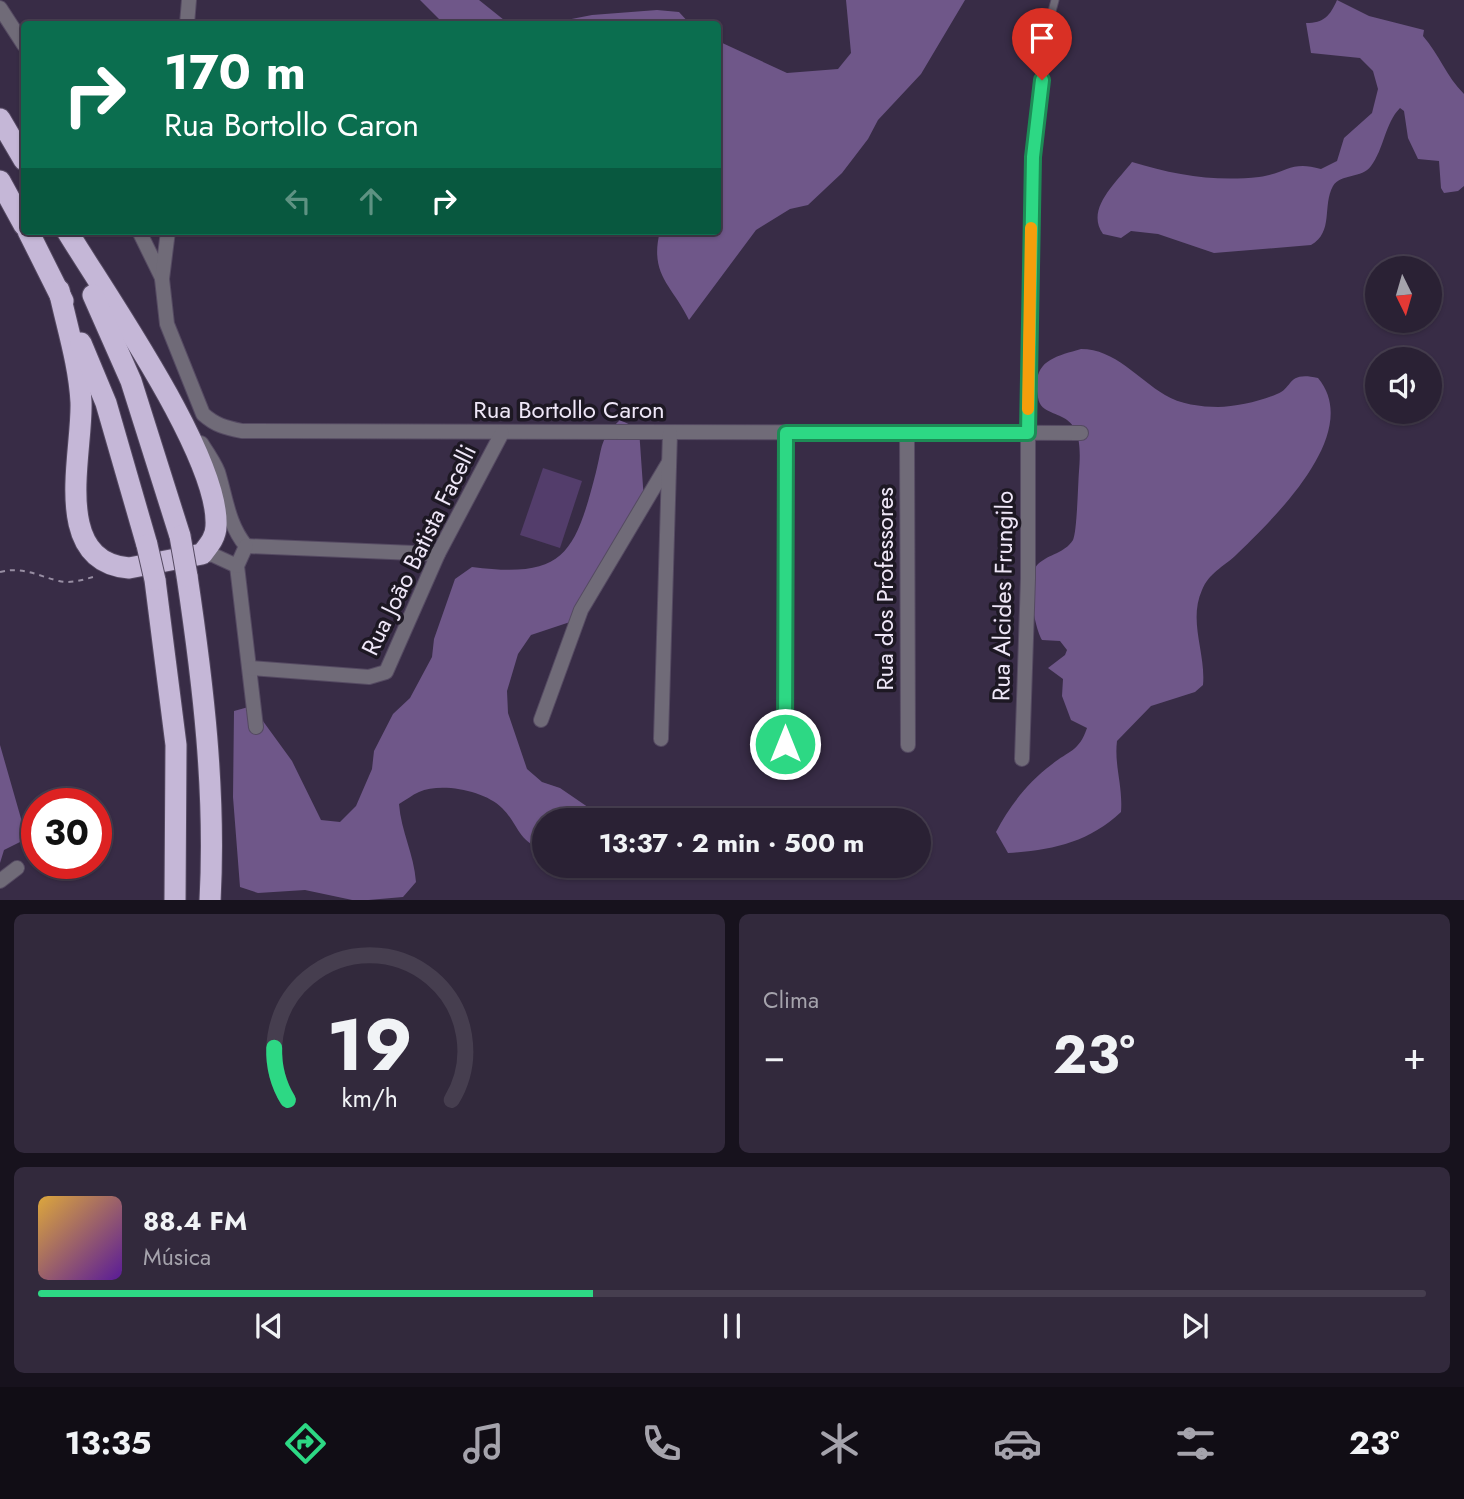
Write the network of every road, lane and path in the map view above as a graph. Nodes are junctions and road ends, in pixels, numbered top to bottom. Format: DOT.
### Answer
graph roads {
  1 [pos="190,0"];
  2 [pos="1055,0"];
  3 [pos="0,8"];
  4 [pos="187,21"];
  5 [pos="21,40"];
  6 [pos="0,118"];
  7 [pos="21,155"];
  8 [pos="0,181"];
  9 [pos="21,220"];
  10 [pos="29,235"];
  11 [pos="67,235"];
  12 [pos="68,235"];
  13 [pos="141,235"];
  14 [pos="168,235"];
  15 [pos="163,279"];
  16 [pos="59,290"];
  17 [pos="171,399"];
  18 [pos="502,433"];
  19 [pos="670,433"];
  20 [pos="786,433"];
  21 [pos="907,433"];
  22 [pos="1028,433"];
  23 [pos="1081,433"];
  24 [pos="669,461"];
  25 [pos="246,546"];
  26 [pos="202,554"];
  27 [pos="438,554"];
  28 [pos="237,566"];
  29 [pos="118,567"];
  30 [pos="0,572"];
  31 [pos="251,668"];
  32 [pos="541,720"];
  33 [pos="256,727"];
  34 [pos="661,739"];
  35 [pos="785,744"];
  36 [pos="908,745"];
  37 [pos="1022,759"];
  38 [pos="17,867"];
  39 [pos="0,881"];
  40 [pos="175,900"];
  41 [pos="210,900"];
  1 -- 4 [label="street"];
  2 -- 22 [label="lane"];
  3 -- 5 [label="street"];
  6 -- 7 [label="highway"];
  8 -- 9 [label="highway"];
  10 -- 16 [label="highway"];
  11 -- 41 [label="highway, bridge"];
  12 -- 17 [label="highway"];
  13 -- 15 [label="street"];
  14 -- 15 [label="street"];
  15 -- 18 [label="street, Rua Bortollo Caron"];
  16 -- 29 [label="highway"];
  16 -- 40 [label="highway, bridge"];
  17 -- 25 [label="street"];
  17 -- 26 [label="highway"];
  18 -- 19 [label="street, Rua Bortollo Caron"];
  18 -- 27 [label="street, Rua João Batista Facelli"];
  19 -- 20 [label="street, Rua Bortollo Caron"];
  19 -- 24 [label="street"];
  20 -- 21 [label="street, Rua Bortollo Caron"];
  20 -- 35 [label="street"];
  21 -- 22 [label="street, Rua Bortollo Caron"];
  21 -- 36 [label="street, Rua dos Professores"];
  22 -- 23 [label="street, Rua Bortollo Caron"];
  22 -- 37 [label="street, Rua Alcides Frungilo"];
  24 -- 32 [label="street"];
  24 -- 34 [label="street"];
  25 -- 27 [label="street"];
  25 -- 28 [label="street"];
  26 -- 28 [label="street"];
  26 -- 29 [label="highway"];
  27 -- 31 [label="street, Rua João Batista Facelli"];
  28 -- 31 [label="street"];
  29 -- 30 [label="path"];
  31 -- 33 [label="street"];
  38 -- 39 [label="street"];
}
